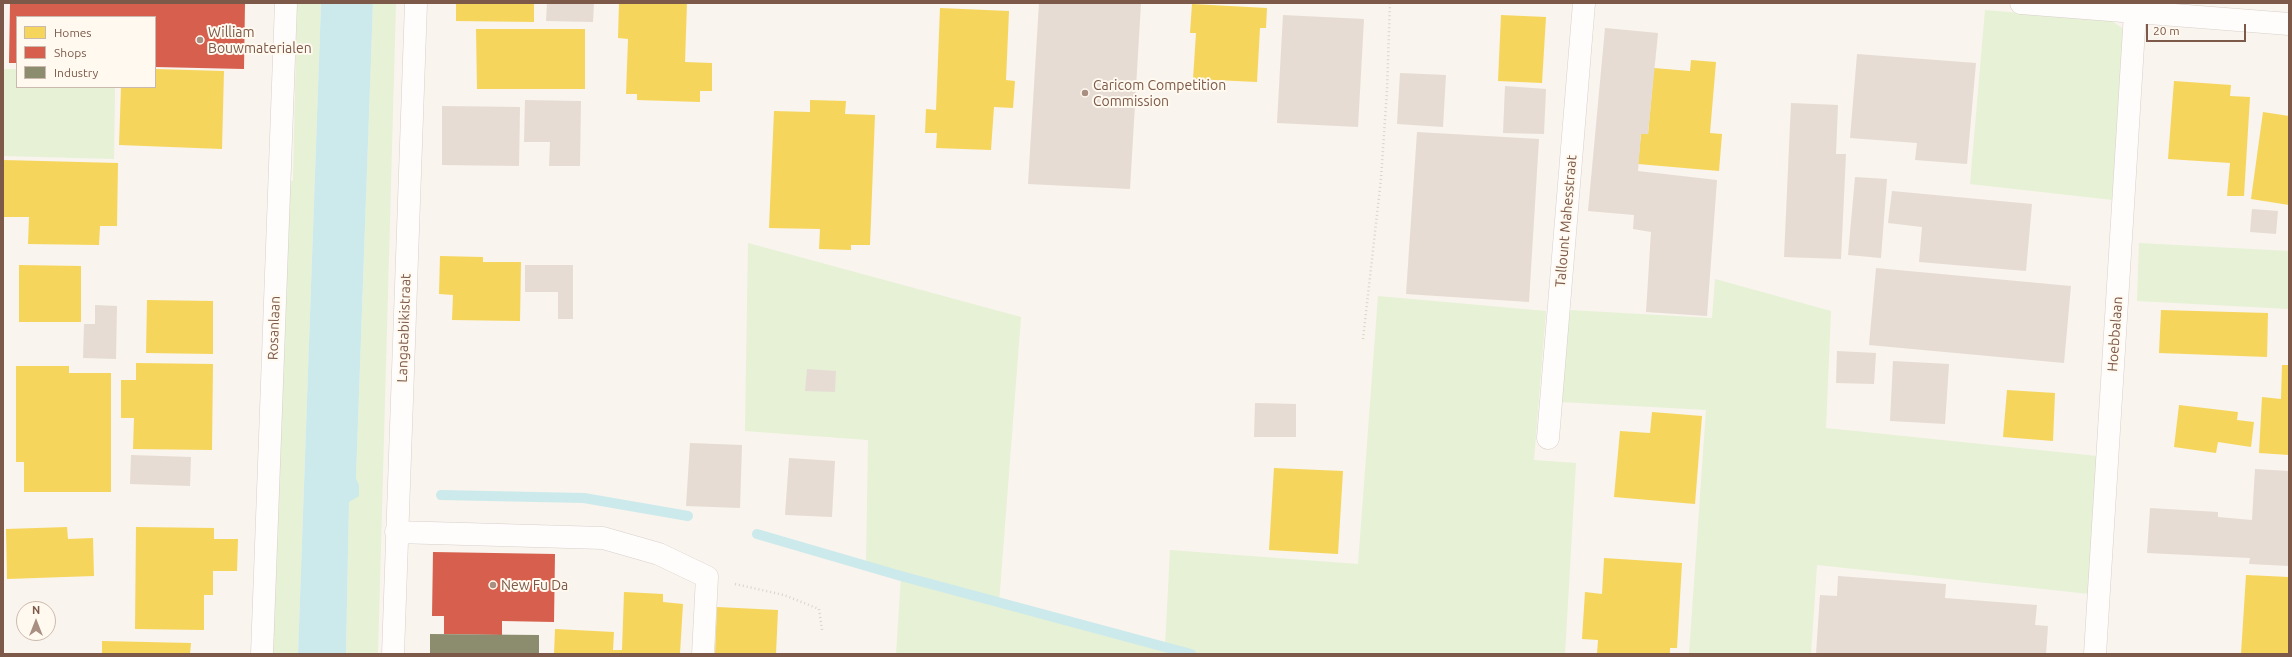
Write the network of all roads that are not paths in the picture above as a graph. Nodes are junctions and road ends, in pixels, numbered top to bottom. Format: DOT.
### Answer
graph roads {
  1 [pos="286,3"];
  2 [pos="416,3"];
  3 [pos="1584,3"];
  4 [pos="2021,3"];
  5 [pos="2135,13"];
  6 [pos="2289,24"];
  7 [pos="1548,438"];
  8 [pos="396,532"];
  9 [pos="262,654"];
  10 [pos="394,654"];
  11 [pos="703,654"];
  12 [pos="2095,654"];
  1 -- 9 [label="street, Rosanlaan"];
  2 -- 8 [label="street, Langatabikistraat"];
  3 -- 7 [label="street, Tallount Mahesstraat"];
  4 -- 5 [label="street"];
  5 -- 6 [label="street"];
  5 -- 12 [label="street, Hoebbalaan"];
  8 -- 10 [label="street, Langatabikistraat"];
  8 -- 11 [label="street"];
}
